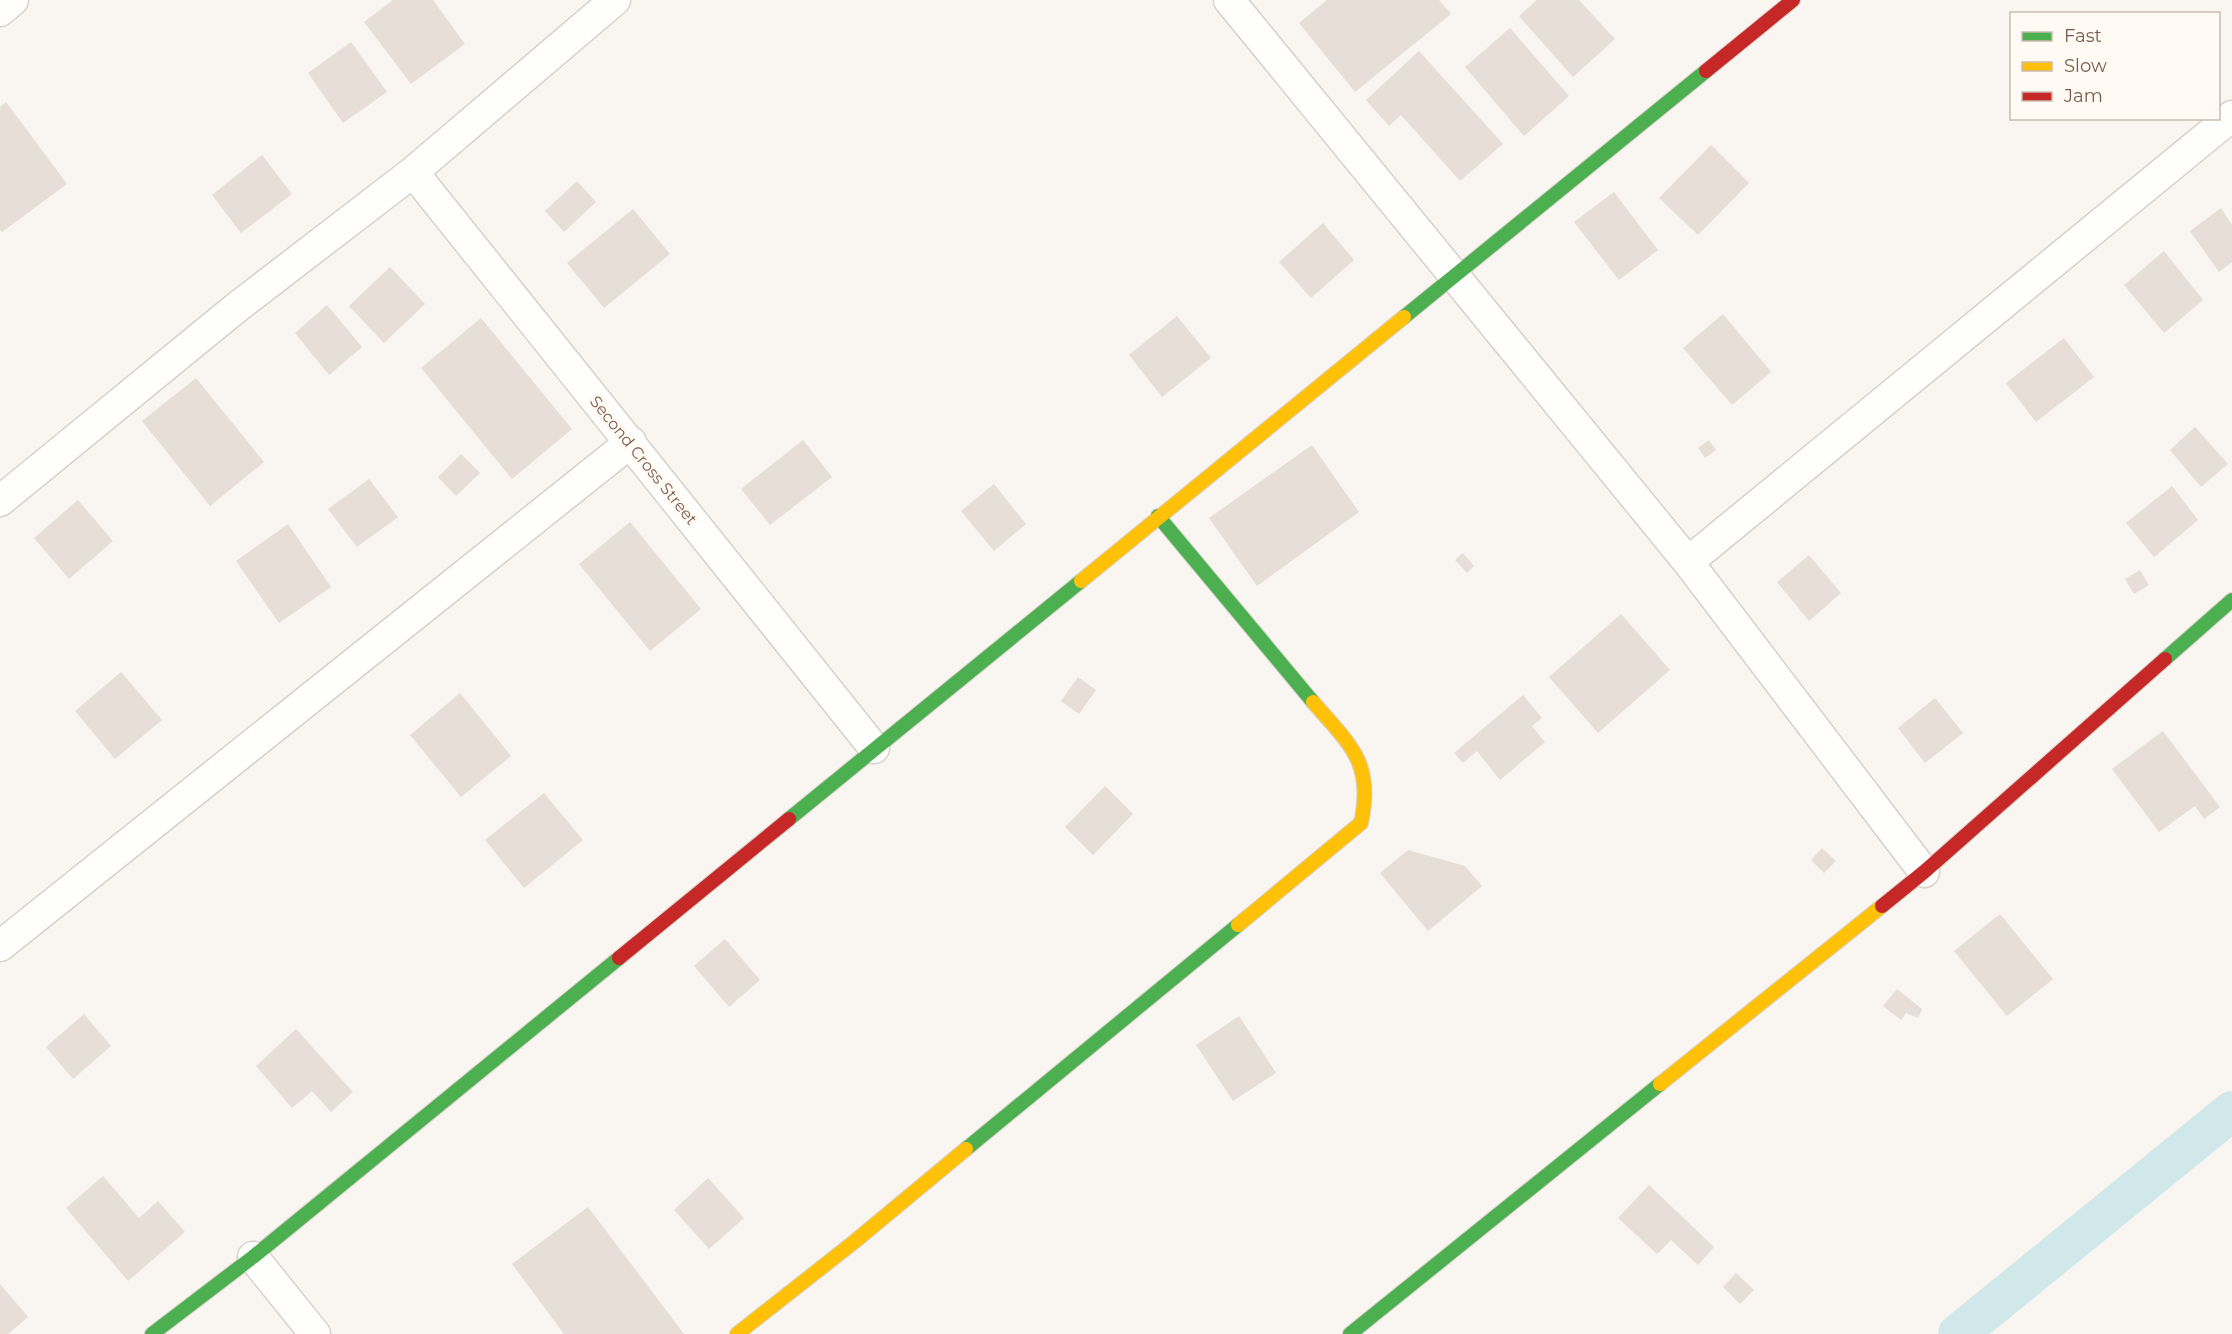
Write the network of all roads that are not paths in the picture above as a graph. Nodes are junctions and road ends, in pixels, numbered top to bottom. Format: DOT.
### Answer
graph roads {
  1 [pos="13,0"];
  2 [pos="615,0"];
  3 [pos="1229,0"];
  4 [pos="1793,0"];
  5 [pos="0,11"];
  6 [pos="2232,116"];
  7 [pos="413,172"];
  8 [pos="1456,276"];
  9 [pos="631,442"];
  10 [pos="0,501"];
  11 [pos="1158,516"];
  12 [pos="1688,562"];
  13 [pos="2232,600"];
  14 [pos="874,748"];
  15 [pos="1924,872"];
  16 [pos="0,946"];
  17 [pos="253,1257"];
  18 [pos="152,1334"];
  19 [pos="315,1334"];
  20 [pos="737,1334"];
  21 [pos="1350,1334"];
  1 -- 5 [label="street"];
  2 -- 7 [label="street"];
  3 -- 8 [label="street"];
  4 -- 8 [label="street"];
  6 -- 12 [label="street"];
  7 -- 9 [label="street, Second Cross Street"];
  7 -- 10 [label="street"];
  8 -- 11 [label="street"];
  8 -- 12 [label="street"];
  9 -- 14 [label="street, Second Cross Street"];
  9 -- 16 [label="street"];
  11 -- 14 [label="street"];
  11 -- 20 [label="street"];
  12 -- 15 [label="street"];
  13 -- 15 [label="street"];
  14 -- 17 [label="street"];
  15 -- 21 [label="street"];
  17 -- 18 [label="street"];
  17 -- 19 [label="street"];
}
